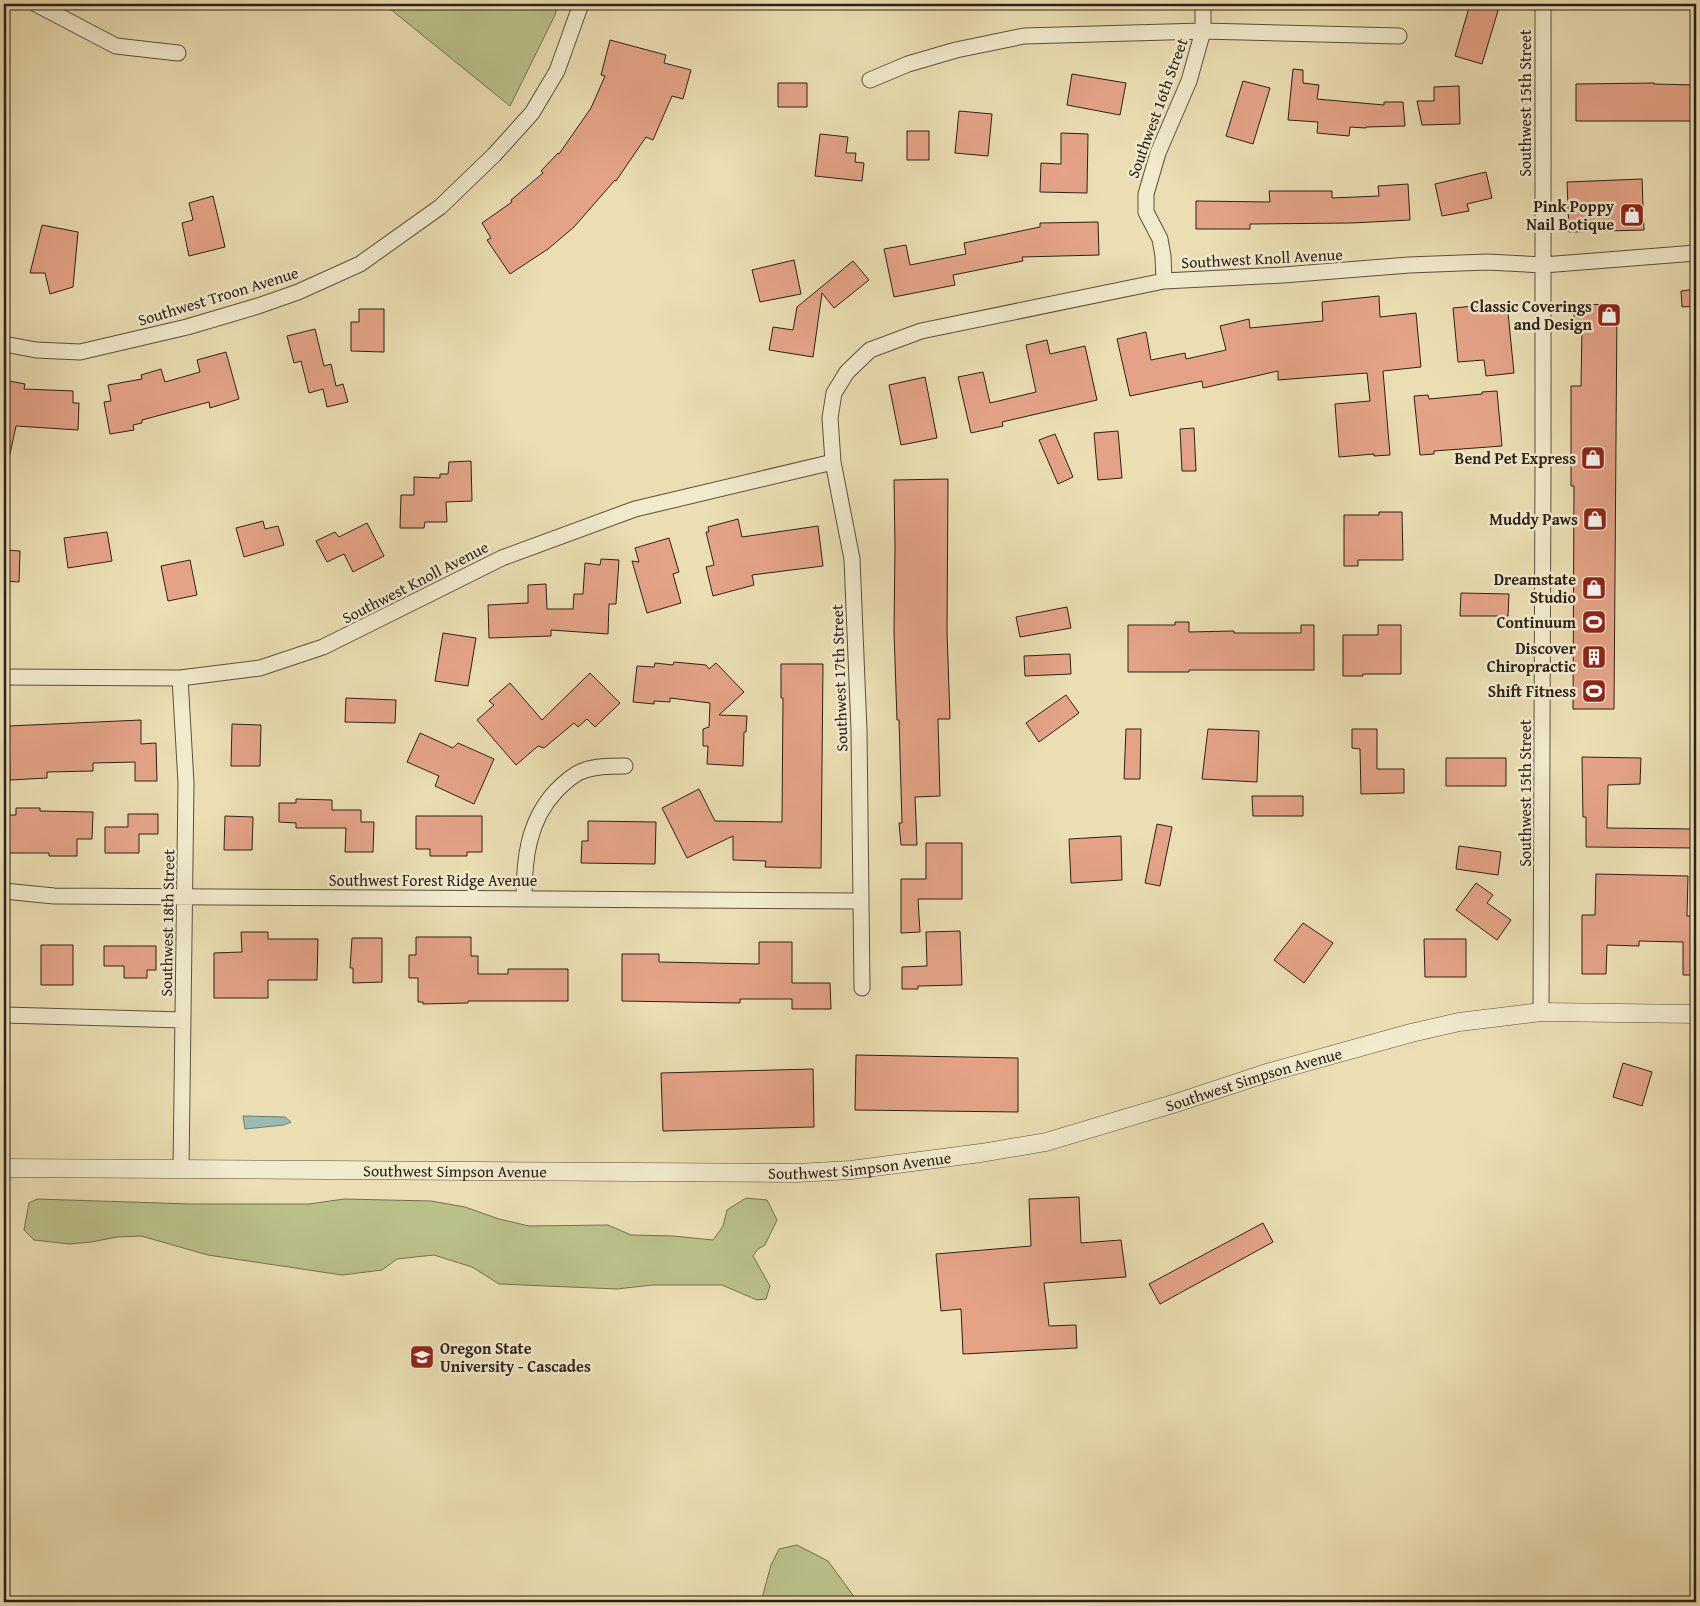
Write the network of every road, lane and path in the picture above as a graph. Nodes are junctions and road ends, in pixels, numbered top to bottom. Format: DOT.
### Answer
graph roads {
  1 [pos="36,4"];
  2 [pos="581,4"];
  3 [pos="1203,4"];
  4 [pos="1543,4"];
  5 [pos="1203,31"];
  6 [pos="1400,36"];
  7 [pos="178,53"];
  8 [pos="870,80"];
  9 [pos="1696,253"];
  10 [pos="1542,265"];
  11 [pos="1164,281"];
  12 [pos="4,344"];
  13 [pos="847,372"];
  14 [pos="833,462"];
  15 [pos="4,677"];
  16 [pos="180,678"];
  17 [pos="625,766"];
  18 [pos="4,892"];
  19 [pos="185,896"];
  20 [pos="524,898"];
  21 [pos="861,901"];
  22 [pos="862,988"];
  23 [pos="1540,1012"];
  24 [pos="1696,1014"];
  25 [pos="4,1015"];
  26 [pos="183,1020"];
  27 [pos="4,1168"];
  28 [pos="182,1169"];
  1 -- 7 [label="street"];
  2 -- 12 [label="street, Southwest Troon Avenue"];
  3 -- 5 [label="street, Southwest 16th Street"];
  4 -- 10 [label="street, Southwest 15th Street"];
  5 -- 6 [label="street"];
  5 -- 8 [label="street"];
  5 -- 11 [label="street, Southwest 16th Street"];
  9 -- 10 [label="street, Southwest Knoll Avenue"];
  10 -- 11 [label="street, Southwest Knoll Avenue"];
  10 -- 23 [label="street, Southwest 15th Street"];
  11 -- 13 [label="street, Southwest Knoll Avenue"];
  13 -- 14 [label="street, Southwest 17th Street"];
  14 -- 16 [label="street, Southwest Knoll Avenue"];
  14 -- 21 [label="street, Southwest 17th Street"];
  15 -- 16 [label="street, Southwest Knoll Avenue"];
  16 -- 19 [label="street, Southwest 18th Street"];
  17 -- 20 [label="street"];
  18 -- 19 [label="street, Southwest Forest Ridge Avenue"];
  19 -- 20 [label="street, Southwest Forest Ridge Avenue"];
  19 -- 26 [label="street, Southwest 18th Street"];
  20 -- 21 [label="street, Southwest Forest Ridge Avenue"];
  21 -- 22 [label="street, Southwest 17th Street"];
  23 -- 24 [label="street, Southwest Simpson Avenue"];
  23 -- 28 [label="street, Southwest Simpson Avenue"];
  25 -- 26 [label="street"];
  26 -- 28 [label="street, Southwest 18th Street"];
  27 -- 28 [label="street, Southwest Simpson Avenue"];
}
